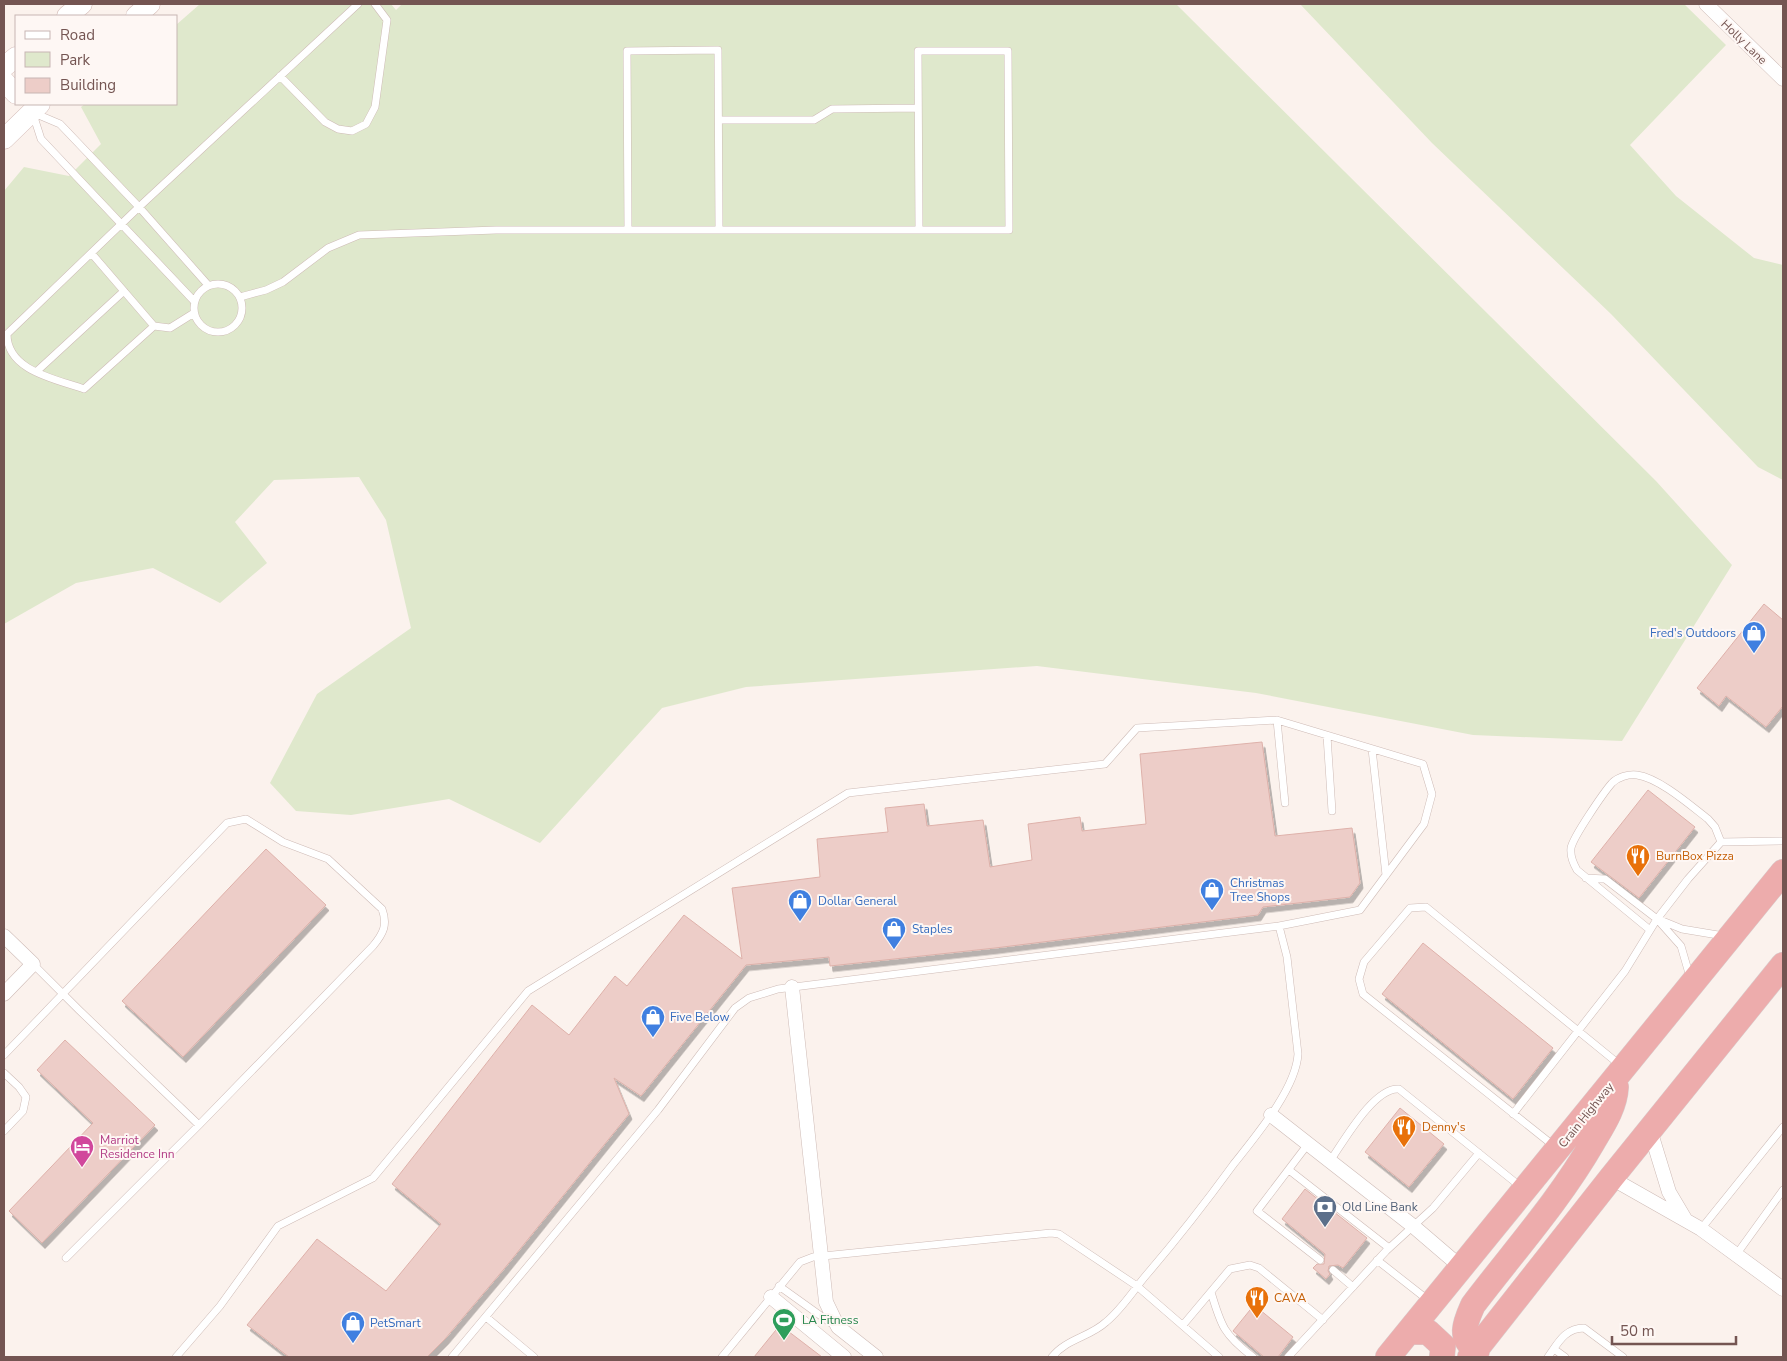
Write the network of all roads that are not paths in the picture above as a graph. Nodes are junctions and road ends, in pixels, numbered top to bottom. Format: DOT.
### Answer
graph roads {
  1 [pos="82,4"];
  2 [pos="150,4"];
  3 [pos="358,4"];
  4 [pos="375,4"];
  5 [pos="1706,4"];
  6 [pos="67,15"];
  7 [pos="137,15"];
  8 [pos="15,58"];
  9 [pos="4,68"];
  10 [pos="280,76"];
  11 [pos="1783,79"];
  12 [pos="4,81"];
  13 [pos="15,93"];
  14 [pos="32,106"];
  15 [pos="918,108"];
  16 [pos="719,120"];
  17 [pos="4,139"];
  18 [pos="139,207"];
  19 [pos="122,224"];
  20 [pos="719,228"];
  21 [pos="628,229"];
  22 [pos="919,229"];
  23 [pos="92,254"];
  24 [pos="208,286"];
  25 [pos="124,291"];
  26 [pos="240,297"];
  27 [pos="194,301"];
  28 [pos="194,313"];
  29 [pos="154,326"];
  30 [pos="36,372"];
  31 [pos="1277,720"];
  32 [pos="1327,736"];
  33 [pos="1372,749"];
  34 [pos="1285,803"];
  35 [pos="1332,811"];
  36 [pos="1783,841"];
  37 [pos="1721,842"];
  38 [pos="1783,872"];
  39 [pos="1386,875"];
  40 [pos="1586,878"];
  41 [pos="1657,919"];
  42 [pos="1279,926"];
  43 [pos="1650,930"];
  44 [pos="4,936"];
  45 [pos="1730,937"];
  46 [pos="33,964"];
  47 [pos="1783,965"];
  48 [pos="1692,984"];
  49 [pos="792,987"];
  50 [pos="4,994"];
  51 [pos="64,994"];
  52 [pos="1577,1030"];
  53 [pos="4,1055"];
  54 [pos="1621,1072"];
  55 [pos="4,1074"];
  56 [pos="1513,1114"];
  57 [pos="1271,1115"];
  58 [pos="199,1125"];
  59 [pos="1783,1127"];
  60 [pos="1650,1130"];
  61 [pos="4,1131"];
  62 [pos="1308,1144"];
  63 [pos="1558,1149"];
  64 [pos="1479,1153"];
  65 [pos="1330,1161"];
  66 [pos="1289,1170"];
  67 [pos="1611,1178"];
  68 [pos="1525,1190"];
  69 [pos="1783,1190"];
  70 [pos="1685,1220"];
  71 [pos="1413,1226"];
  72 [pos="1701,1229"];
  73 [pos="1389,1248"];
  74 [pos="1736,1254"];
  75 [pos="823,1256"];
  76 [pos="66,1258"];
  77 [pos="1320,1260"];
  78 [pos="1378,1260"];
  79 [pos="1462,1268"];
  80 [pos="1334,1270"];
  81 [pos="1138,1286"];
  82 [pos="1353,1286"];
  83 [pos="1783,1289"];
  84 [pos="775,1292"];
  85 [pos="1211,1292"];
  86 [pos="1433,1303"];
  87 [pos="486,1317"];
  88 [pos="1323,1320"];
  89 [pos="1183,1325"];
  90 [pos="838,1327"];
  91 [pos="1409,1332"];
  92 [pos="1554,1349"];
  93 [pos="1477,1355"];
  94 [pos="176,1357"];
  95 [pos="452,1357"];
  96 [pos="534,1357"];
  97 [pos="722,1357"];
  98 [pos="844,1357"];
  99 [pos="876,1357"];
  100 [pos="1052,1357"];
  101 [pos="1219,1357"];
  102 [pos="1253,1357"];
  103 [pos="1288,1357"];
  104 [pos="1388,1357"];
  105 [pos="1442,1357"];
  106 [pos="1548,1357"];
  107 [pos="1565,1357"];
  108 [pos="1623,1357"];
  1 -- 6 [label="main road"];
  2 -- 7 [label="main road"];
  3 -- 10 [label="lane"];
  4 -- 10 [label="lane"];
  5 -- 11 [label="street, Holly Lane"];
  8 -- 9 [label="main road"];
  10 -- 18 [label="lane"];
  12 -- 13 [label="main road"];
  14 -- 17 [label="main road"];
  14 -- 18 [label="lane"];
  14 -- 19 [label="lane"];
  15 -- 16 [label="lane"];
  15 -- 22 [label="lane"];
  15 -- 22 [label="lane"];
  16 -- 20 [label="lane"];
  16 -- 21 [label="lane"];
  18 -- 19 [label="lane"];
  18 -- 24 [label="lane"];
  19 -- 23 [label="lane"];
  19 -- 27 [label="lane"];
  20 -- 21 [label="lane"];
  20 -- 22 [label="lane"];
  21 -- 26 [label="lane"];
  23 -- 25 [label="lane"];
  23 -- 30 [label="lane"];
  24 -- 26 [label="lane"];
  24 -- 27 [label="lane"];
  25 -- 29 [label="lane"];
  25 -- 30 [label="lane"];
  26 -- 28 [label="lane"];
  27 -- 28 [label="lane"];
  28 -- 29 [label="lane"];
  29 -- 30 [label="lane"];
  31 -- 32 [label="lane"];
  31 -- 34 [label="lane"];
  31 -- 94 [label="lane"];
  32 -- 33 [label="lane"];
  32 -- 35 [label="lane"];
  33 -- 39 [label="lane"];
  33 -- 39 [label="lane"];
  36 -- 37 [label="lane"];
  37 -- 40 [label="lane"];
  37 -- 41 [label="lane"];
  38 -- 45 [label="highway, Crain Highway"];
  39 -- 42 [label="lane"];
  40 -- 41 [label="lane"];
  40 -- 43 [label="lane"];
  41 -- 43 [label="lane"];
  41 -- 45 [label="lane"];
  41 -- 48 [label="lane"];
  42 -- 49 [label="lane"];
  42 -- 57 [label="lane"];
  43 -- 52 [label="lane"];
  44 -- 46 [label="street"];
  45 -- 48 [label="highway, Crain Highway"];
  46 -- 50 [label="street"];
  46 -- 51 [label="lane"];
  47 -- 60 [label="highway"];
  48 -- 54 [label="highway, Crain Highway"];
  49 -- 75 [label="street"];
  49 -- 87 [label="lane"];
  51 -- 53 [label="lane"];
  51 -- 58 [label="lane"];
  51 -- 58 [label="lane"];
  52 -- 54 [label="lane"];
  52 -- 56 [label="lane"];
  52 -- 56 [label="lane"];
  54 -- 63 [label="highway, Crain Highway"];
  54 -- 93 [label="highway"];
  55 -- 61 [label="lane"];
  56 -- 63 [label="lane"];
  57 -- 62 [label="street"];
  57 -- 81 [label="lane"];
  58 -- 76 [label="lane"];
  59 -- 72 [label="lane"];
  60 -- 67 [label="highway"];
  60 -- 70 [label="street"];
  62 -- 65 [label="street"];
  62 -- 66 [label="lane"];
  63 -- 68 [label="highway, Crain Highway"];
  64 -- 65 [label="lane"];
  64 -- 68 [label="lane"];
  64 -- 71 [label="lane"];
  65 -- 71 [label="street"];
  66 -- 73 [label="lane"];
  66 -- 77 [label="lane"];
  67 -- 70 [label="street"];
  67 -- 93 [label="highway"];
  68 -- 79 [label="highway, Crain Highway"];
  69 -- 74 [label="lane"];
  70 -- 72 [label="street"];
  71 -- 73 [label="lane"];
  71 -- 79 [label="street"];
  72 -- 74 [label="street"];
  73 -- 78 [label="lane"];
  74 -- 83 [label="street"];
  75 -- 81 [label="lane"];
  75 -- 84 [label="lane"];
  75 -- 90 [label="street"];
  78 -- 82 [label="lane"];
  78 -- 86 [label="lane"];
  79 -- 86 [label="highway, Crain Highway"];
  80 -- 82 [label="lane"];
  81 -- 89 [label="lane"];
  81 -- 100 [label="lane"];
  82 -- 88 [label="lane"];
  84 -- 90 [label="lane"];
  84 -- 97 [label="lane"];
  84 -- 98 [label="street"];
  85 -- 88 [label="lane"];
  85 -- 89 [label="lane"];
  85 -- 102 [label="lane"];
  86 -- 91 [label="highway, Crain Highway"];
  87 -- 95 [label="lane"];
  87 -- 96 [label="lane"];
  88 -- 103 [label="lane"];
  89 -- 101 [label="lane"];
  90 -- 99 [label="street"];
  91 -- 104 [label="highway, Crain Highway"];
  91 -- 105 [label="highway"];
  92 -- 106 [label="lane"];
  92 -- 107 [label="lane"];
  92 -- 108 [label="lane"];
}
